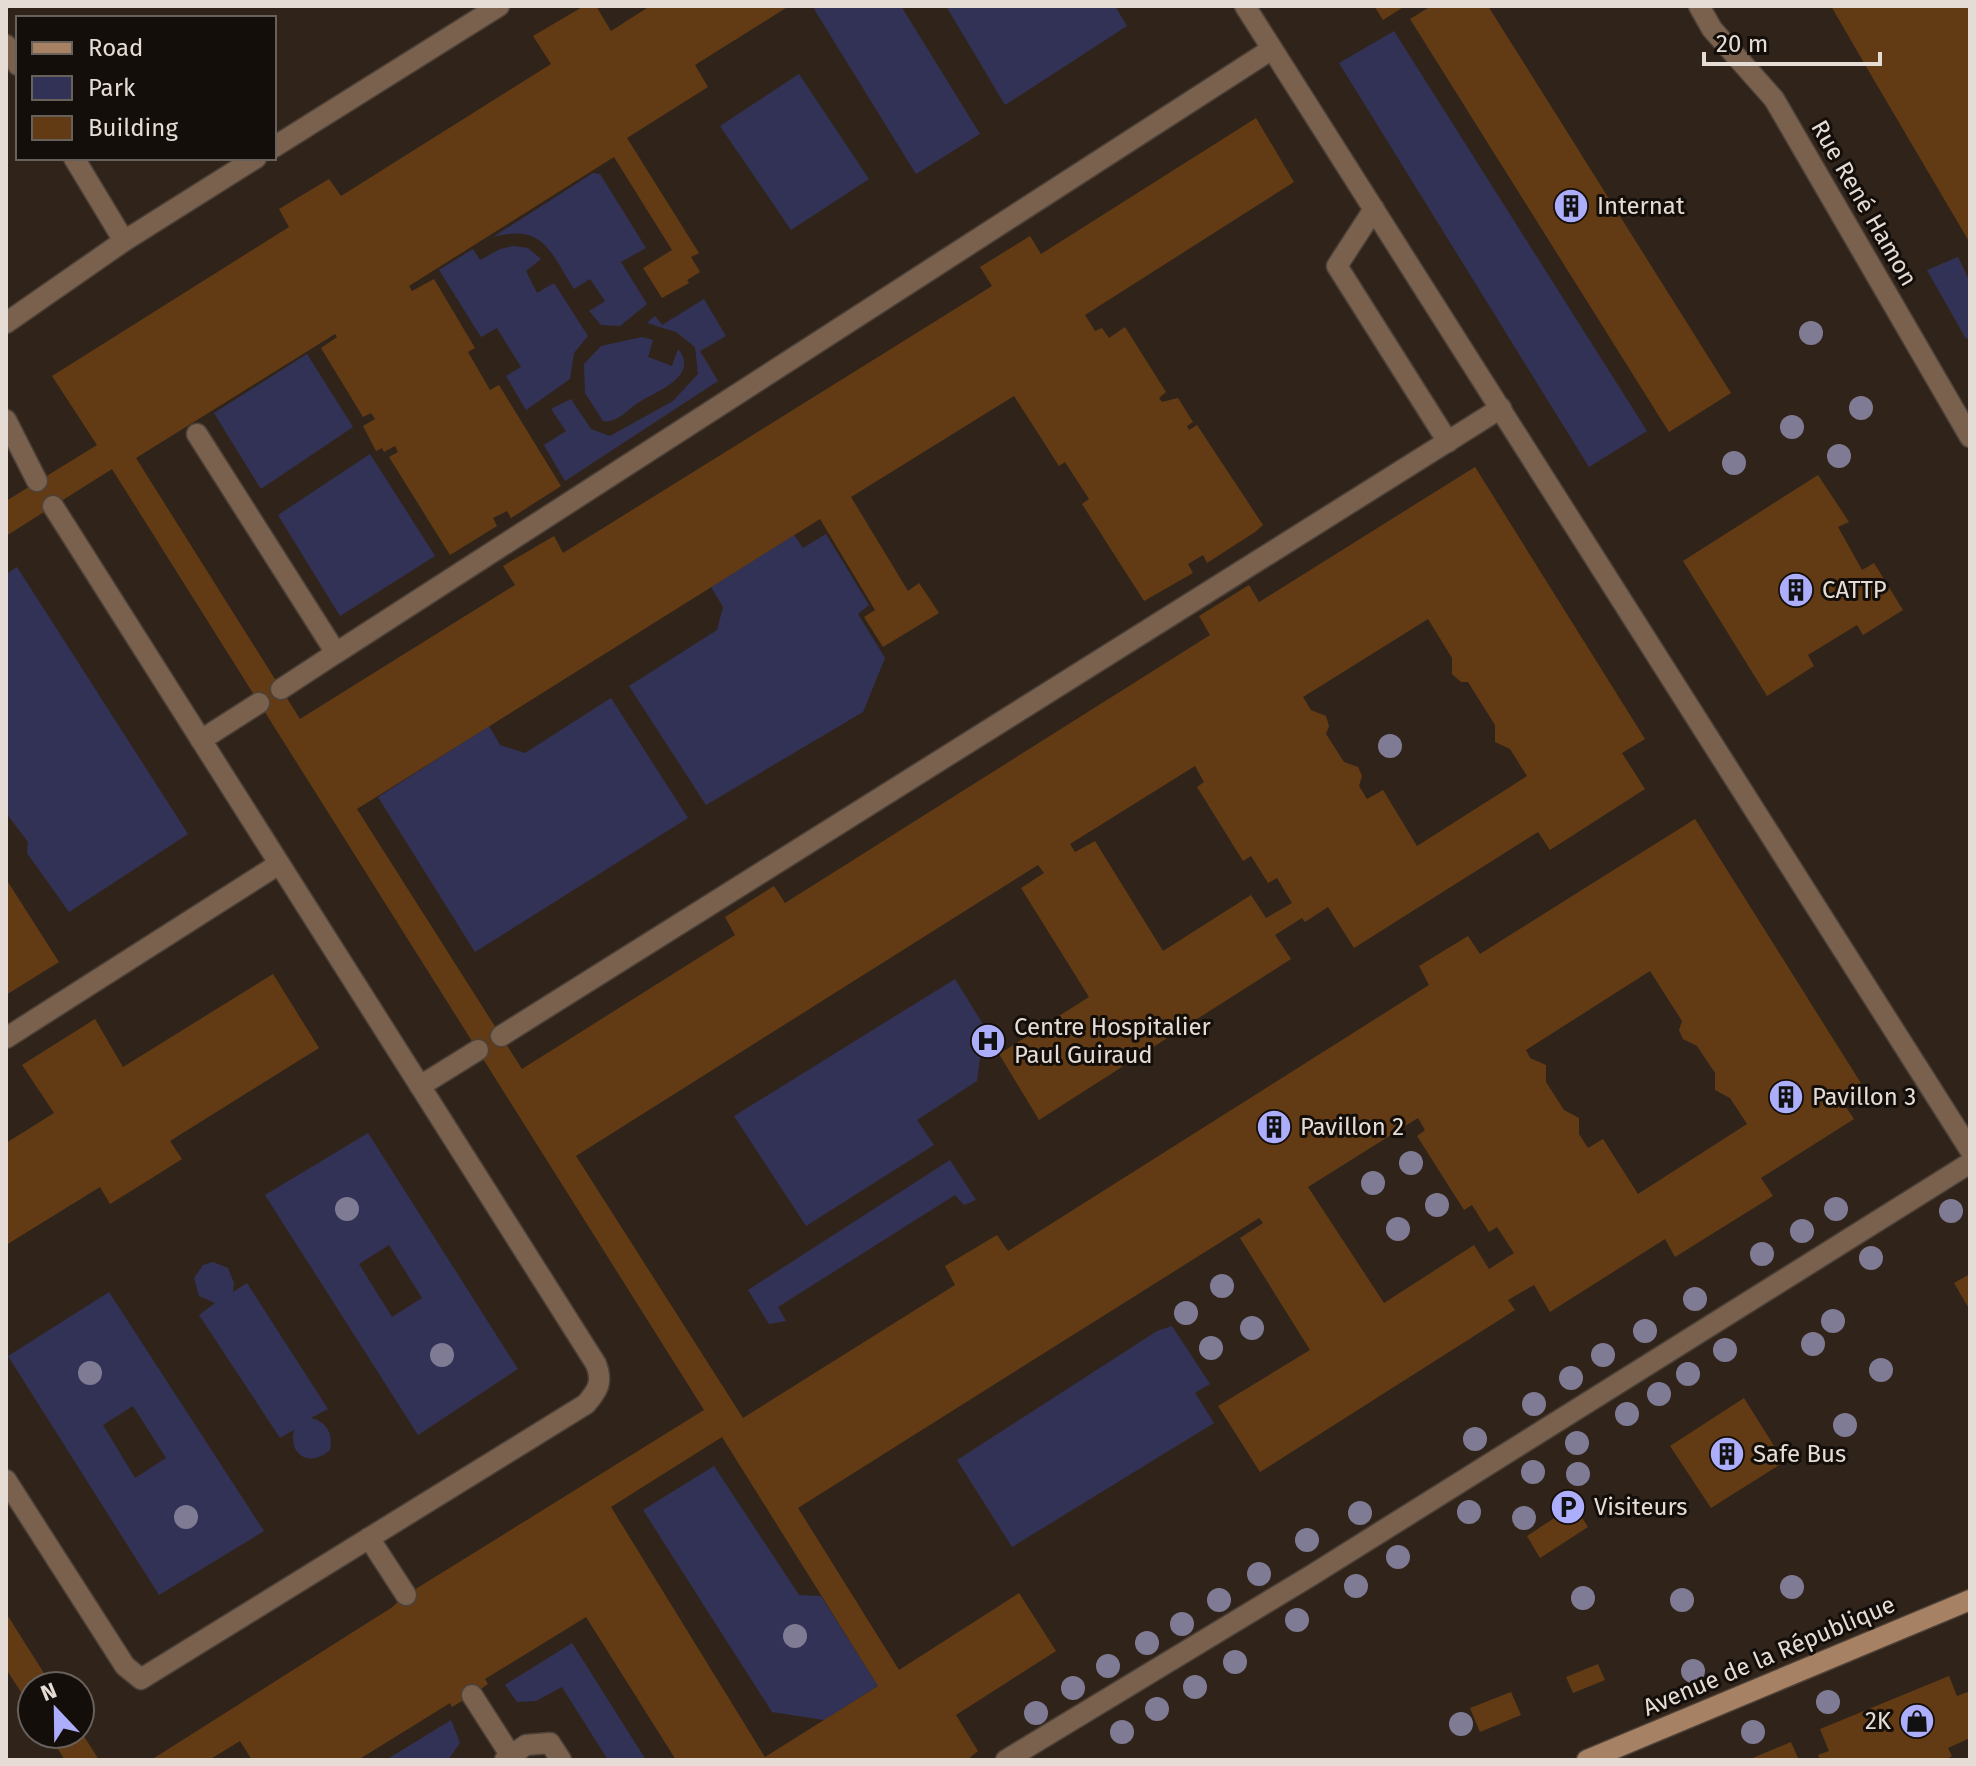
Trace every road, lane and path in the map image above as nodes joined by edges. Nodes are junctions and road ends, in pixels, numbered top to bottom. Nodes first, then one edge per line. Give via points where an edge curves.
1 (499, 6) edge
2 (1245, 6) edge
3 (1699, 6) edge
4 (1272, 49) junction
5 (276, 146) edge
6 (75, 160) edge
7 (253, 160) edge
8 (1374, 209) junction
9 (124, 241) junction
10 (6, 323) edge
11 (1501, 408) junction
12 (6, 420) edge
13 (197, 434) dead end
14 (1970, 437) edge
15 (1448, 442) junction
16 (37, 481) dead end
17 (53, 506) dead end
18 (336, 653) junction
19 (281, 689) dead end
20 (259, 703) dead end
21 (201, 740) junction
22 (279, 864) junction
23 (501, 1036) dead end
24 (6, 1038) edge
25 (478, 1050) dead end
26 (420, 1086) junction
27 (1970, 1150) edge
28 (1970, 1163) edge
29 (6, 1480) edge
30 (369, 1538) junction
31 (406, 1595) dead end
32 (1970, 1600) edge
33 (472, 1695) dead end
34 (508, 1758) edge
35 (561, 1760) edge
36 (1006, 1760) edge
37 (1587, 1760) edge

1 - 5 street
2 - 4 street
3 - 14 street, Rue René Hamon via 1712,29 1774,99
4 - 8 street
4 - 18 street
6 - 9 street
7 - 9 street
8 - 11 street
8 - 15 street via 1337,266
9 - 10 street
11 - 15 street
11 - 27 street
12 - 16 street
13 - 18 street
15 - 23 street
17 - 21 street
18 - 19 street
20 - 21 street
21 - 22 street
22 - 24 street
22 - 26 street
25 - 26 street
26 - 30 street via 601,1376 598,1391 586,1404
28 - 36 street
29 - 30 street via 125,1666 141,1679
30 - 31 street
32 - 37 main road, Avenue de la République
33 - 34 street
34 - 35 street via 526,1745 550,1743

